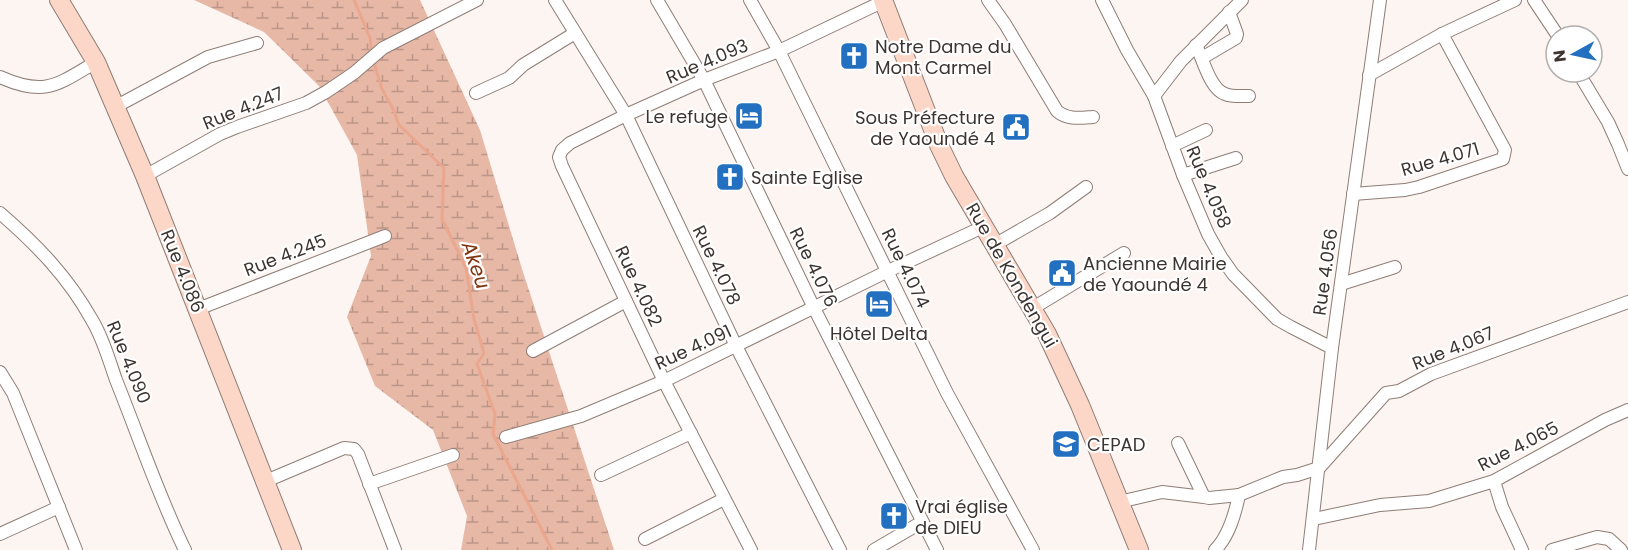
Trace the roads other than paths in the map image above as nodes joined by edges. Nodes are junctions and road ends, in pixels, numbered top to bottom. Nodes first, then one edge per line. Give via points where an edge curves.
1 (59, 0) edge
2 (477, 0) edge
3 (555, 0) edge
4 (657, 0) edge
5 (750, 0) edge
6 (884, 0) edge
7 (988, 0) edge
8 (1102, 0) edge
9 (1242, 0) edge
10 (1380, 0) edge
11 (1515, 0) edge
12 (1534, 0) edge
13 (1228, 12) junction
14 (1550, 24) edge
15 (575, 33) junction
16 (1442, 34) junction
17 (257, 44) dead end
18 (1196, 45) junction
19 (779, 51) junction
20 (1202, 58) junction
21 (96, 62) junction
22 (1369, 75) junction
23 (0, 77) edge
24 (704, 80) junction
25 (1585, 84) edge
26 (476, 93) dead end
27 (1154, 96) junction
28 (1249, 96) dead end
29 (115, 107) junction
30 (626, 115) junction
31 (1093, 117) dead end
32 (1206, 130) dead end
33 (1172, 146) junction
34 (1236, 158) dead end
35 (562, 166) joint
36 (1628, 169) edge
37 (1183, 175) junction
38 (145, 176) junction
39 (1086, 187) dead end
40 (1353, 194) junction
41 (0, 213) edge
42 (985, 226) junction
43 (385, 236) dead end
44 (996, 244) junction
45 (1124, 253) dead end
46 (1395, 267) dead end
47 (888, 271) junction
48 (1341, 284) junction
49 (626, 301) junction
50 (1628, 302) edge
51 (814, 308) junction
52 (1033, 308) junction
53 (198, 309) junction
54 (736, 346) junction
55 (1332, 348) junction
56 (533, 351) dead end
57 (0, 372) edge
58 (664, 381) junction
59 (1628, 410) edge
60 (691, 433) junction
61 (506, 436) dead end
62 (1178, 443) dead end
63 (453, 455) dead end
64 (1318, 468) junction
65 (601, 475) dead end
66 (266, 481) junction
67 (1494, 482) junction
68 (369, 484) junction
69 (1239, 495) junction
70 (1204, 497) junction
71 (724, 499) junction
72 (1119, 502) junction
73 (59, 507) junction
74 (1314, 519) junction
75 (922, 522) junction
76 (0, 534) edge
77 (645, 539) dead end
78 (76, 550) edge
79 (185, 550) edge
80 (292, 550) edge
81 (395, 550) edge
82 (751, 550) edge
83 (840, 550) edge
84 (874, 550) edge
85 (937, 550) edge
86 (1033, 550) edge
87 (1139, 550) edge
88 (1215, 550) edge
89 (1309, 550) edge
90 (1522, 550) edge
91 (1552, 550) edge
92 (1620, 550) edge

1 - 21 main road, Rue 4.086
2 - 38 street, Rue 4.247 via 383,48 354,73 306,103 220,134
3 - 15 street, Rue 4.078
4 - 24 street, Rue 4.076
5 - 19 street, Rue 4.074
6 - 19 street, Rue 4.093
6 - 42 main road, Rue de Kondengui via 939,145
7 - 31 street via 1057,111 1071,118
8 - 27 street, Rue 4.058
9 - 13 street
10 - 22 street, Rue 4.056
11 - 16 street
12 - 14 street
13 - 18 street
13 - 20 street via 1236,38
15 - 26 street via 509,78
15 - 30 street, Rue 4.078
16 - 22 street
16 - 40 street, Rue 4.071 via 1505,150 1503,159 1419,187
17 - 29 street via 208,57
18 - 20 street
18 - 27 street
19 - 24 street, Rue 4.093
19 - 47 street, Rue 4.074
20 - 28 street via 1216,88 1224,94
21 - 23 street via 52,86 17,85
21 - 29 main road, Rue 4.086
22 - 40 street, Rue 4.056
24 - 30 street, Rue 4.093
24 - 51 street, Rue 4.076
25 - 36 street via 1608,122
27 - 33 street, Rue 4.058
29 - 38 main road, Rue 4.086
30 - 35 street, Rue 4.093 via 570,143 559,157
30 - 54 street, Rue 4.078
32 - 33 street
33 - 37 street, Rue 4.058
34 - 37 street
35 - 49 street, Rue 4.082
37 - 55 street, Rue 4.058 via 1208,234 1233,274 1277,319
38 - 53 main road, Rue 4.086
39 - 44 street
40 - 48 street, Rue 4.056
41 - 79 street, Rue 4.090 via 49,259 93,322 168,516
42 - 44 main road, Rue de Kondengui
42 - 47 street, Rue 4.091
43 - 53 street, Rue 4.245
44 - 52 main road, Rue de Kondengui
45 - 52 street
46 - 48 street
47 - 51 street, Rue 4.091
47 - 86 street, Rue 4.074 via 947,393
48 - 55 street, Rue 4.056
49 - 56 street
49 - 58 street, Rue 4.082
50 - 64 street, Rue 4.067 via 1386,393
51 - 54 street, Rue 4.091
51 - 75 street, Rue 4.076
52 - 72 main road, Rue de Kondengui via 1080,405
53 - 66 main road, Rue 4.086
54 - 58 street, Rue 4.091
54 - 83 street, Rue 4.078
55 - 64 street, Rue 4.056
57 - 73 street via 13,393
58 - 60 street, Rue 4.082
58 - 61 street, Rue 4.091 via 581,416
59 - 67 street, Rue 4.065
60 - 65 street
60 - 71 street, Rue 4.082
62 - 70 street
63 - 68 street
64 - 69 street
64 - 74 street, Rue 4.056
66 - 68 street via 349,448 358,454
66 - 80 main road, Rue 4.086
67 - 74 street, Rue 4.065 via 1429,501 1380,505
67 - 90 street
68 - 81 street
69 - 70 street
69 - 88 street via 1224,541
70 - 72 street via 1162,492
71 - 77 street
71 - 82 street, Rue 4.082
72 - 87 main road, Rue de Kondengui
73 - 76 street
73 - 78 street
74 - 89 street, Rue 4.056
75 - 84 street
75 - 85 street, Rue 4.076
91 - 92 street via 1597,537 1609,539

